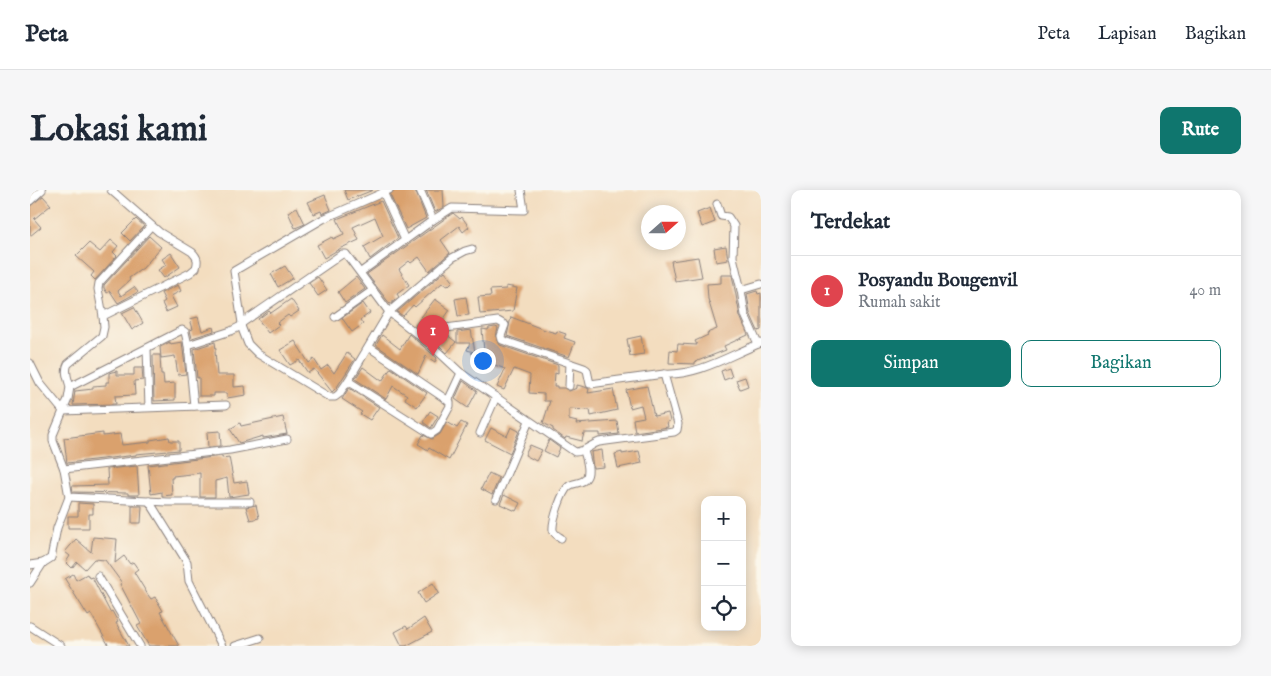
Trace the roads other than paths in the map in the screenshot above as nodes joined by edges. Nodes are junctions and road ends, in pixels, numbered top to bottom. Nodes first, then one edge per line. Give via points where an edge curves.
1 (42, 190) edge
2 (111, 190) edge
3 (420, 190) edge
4 (521, 190) edge
5 (386, 191) edge
6 (30, 201) edge
7 (717, 204) dead end
8 (433, 220) junction
9 (151, 226) junction
10 (405, 240) junction
11 (472, 249) dead end
12 (361, 272) junction
13 (761, 284) edge
14 (374, 290) junction
15 (741, 290) junction
16 (389, 312) junction
17 (103, 316) junction
18 (335, 317) dead end
19 (242, 324) junction
20 (759, 343) edge
21 (188, 344) junction
22 (431, 345) junction
23 (368, 348) junction
24 (147, 349) junction
25 (30, 363) edge
26 (570, 363) junction
27 (462, 373) junction
28 (664, 374) junction
29 (348, 381) junction
30 (70, 386) junction
31 (569, 386) dead end
32 (496, 397) junction
33 (448, 401) junction
34 (226, 405) dead end
35 (194, 406) junction
36 (149, 407) junction
37 (63, 411) junction
38 (529, 421) junction
39 (480, 433) dead end
40 (287, 439) dead end
41 (584, 451) junction
42 (64, 469) junction
43 (70, 497) junction
44 (496, 499) dead end
45 (149, 501) junction
46 (250, 502) dead end
47 (561, 538) dead end
48 (43, 563) junction
49 (30, 565) edge
50 (98, 576) dead end
51 (30, 582) edge
52 (30, 626) edge
53 (260, 638) dead end
54 (61, 646) edge
55 (140, 646) edge
56 (222, 646) edge
57 (235, 646) edge

1 - 6 street
2 - 9 street
3 - 8 street
4 - 8 street via 524,210 452,208
5 - 10 street
5 - 19 street via 323,219 234,271
7 - 15 street via 722,216 728,217 734,226 733,257
8 - 10 street
9 - 17 street via 99,284
9 - 17 street via 192,252 198,262 196,268
10 - 12 street
11 - 16 street via 452,258
12 - 14 street
12 - 19 street via 348,255 342,254
13 - 15 street
14 - 16 street
14 - 18 street
15 - 20 street via 745,315
16 - 22 street
16 - 23 street
17 - 30 street via 102,336 66,366
19 - 21 street via 231,331
19 - 29 street via 248,344 258,354 329,397 339,394
20 - 28 street via 701,368
21 - 24 street via 182,330
21 - 35 street
22 - 26 street via 446,328 498,320 505,325 501,338 505,342
22 - 27 street
23 - 29 street
23 - 33 street
24 - 30 street
24 - 36 street
25 - 37 street via 40,382
26 - 28 street via 587,370 592,385
26 - 31 street
27 - 32 street
27 - 33 street
28 - 41 street via 677,430 599,442
29 - 33 street via 430,434 437,430 450,406
30 - 37 street
32 - 38 street
32 - 39 street
34 - 35 street
35 - 36 street
36 - 37 street
37 - 42 street via 52,435
38 - 41 street via 571,450
38 - 44 street
40 - 42 street via 230,450
41 - 47 street via 588,476 566,488 554,519 554,533
42 - 43 street
43 - 45 street
43 - 48 street via 57,528 51,558
45 - 46 street
45 - 56 street via 187,562 189,581
48 - 49 street
48 - 51 street
50 - 55 street
52 - 54 street
53 - 57 street

